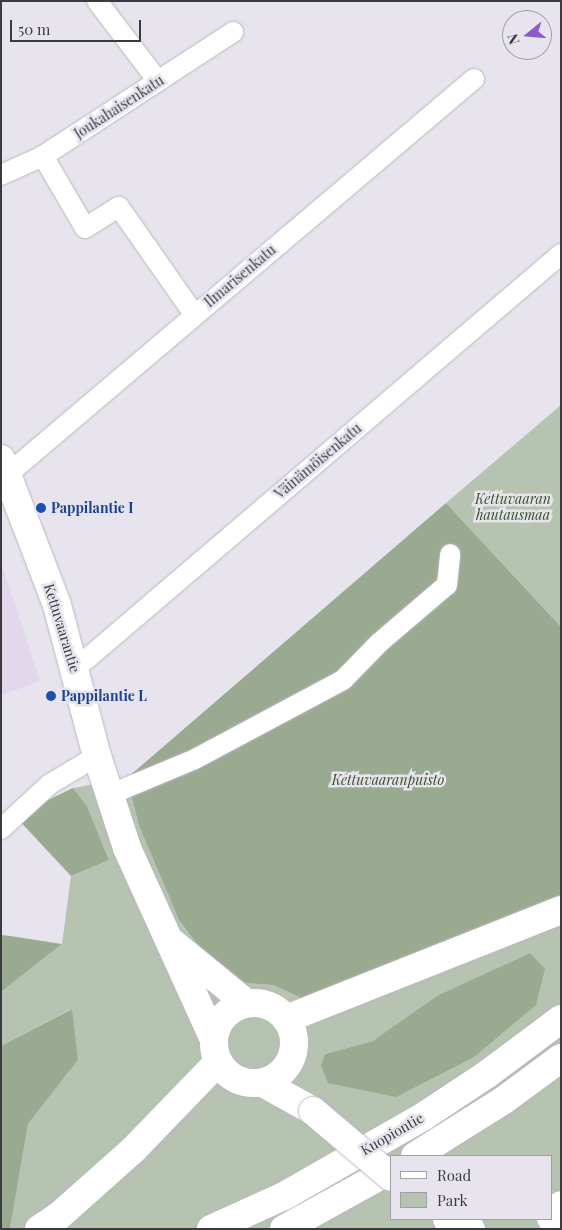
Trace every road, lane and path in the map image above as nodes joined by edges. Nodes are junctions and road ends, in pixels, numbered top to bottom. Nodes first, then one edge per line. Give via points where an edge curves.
1 (96, 1) edge
2 (233, 32) dead end
3 (474, 79) dead end
4 (158, 81) junction
5 (43, 156) junction
6 (1, 175) edge
7 (561, 254) edge
8 (194, 314) junction
9 (4, 467) edge
10 (450, 554) dead end
11 (75, 669) junction
12 (97, 756) junction
13 (109, 795) junction
14 (1, 829) edge
15 (561, 910) edge
16 (168, 939) junction
17 (246, 1004) junction
18 (286, 1019) junction
19 (561, 1019) edge
20 (215, 1050) junction
21 (561, 1058) edge
22 (290, 1062) junction
23 (264, 1083) junction
24 (313, 1111) junction
25 (417, 1155) edge
26 (390, 1171) edge
27 (390, 1176) edge
28 (561, 1204) edge
29 (552, 1218) edge
30 (449, 1220) edge
31 (40, 1229) edge
32 (211, 1229) edge
33 (284, 1229) edge
34 (471, 1229) edge

1 - 4 street
2 - 4 street, Joukahaisenkatu
3 - 8 street, Ilmarisenkatu
4 - 5 street, Joukahaisenkatu
5 - 6 street, Joukahaisenkatu
5 - 8 street via 85,228 119,207
7 - 11 street, Väinämöisenkatu
8 - 9 street, Ilmarisenkatu
9 - 11 main road, Kettuvaarantie via 39,553
10 - 13 street via 447,585 379,643 343,680 195,759
11 - 12 main road, Kettuvaarantie
12 - 13 main road, Kettuvaarantie
12 - 14 street via 50,784
13 - 16 main road, Kettuvaarantie via 134,866
15 - 18 main road
16 - 17 main road, Kettuvaarantie
16 - 20 main road, Kettuvaarantie
17 - 18 main road via 268,1005
17 - 20 main road via 224,1016
18 - 22 main road via 294,1040
19 - 32 main road, Kuopiontie via 424,1116 284,1196
20 - 23 main road via 237,1081
20 - 31 main road via 134,1149
21 - 25 main road via 504,1100
22 - 23 main road via 283,1072
22 - 24 main road
23 - 24 main road
24 - 27 main road, bridge
26 - 33 main road
28 - 29 main road
30 - 34 main road

